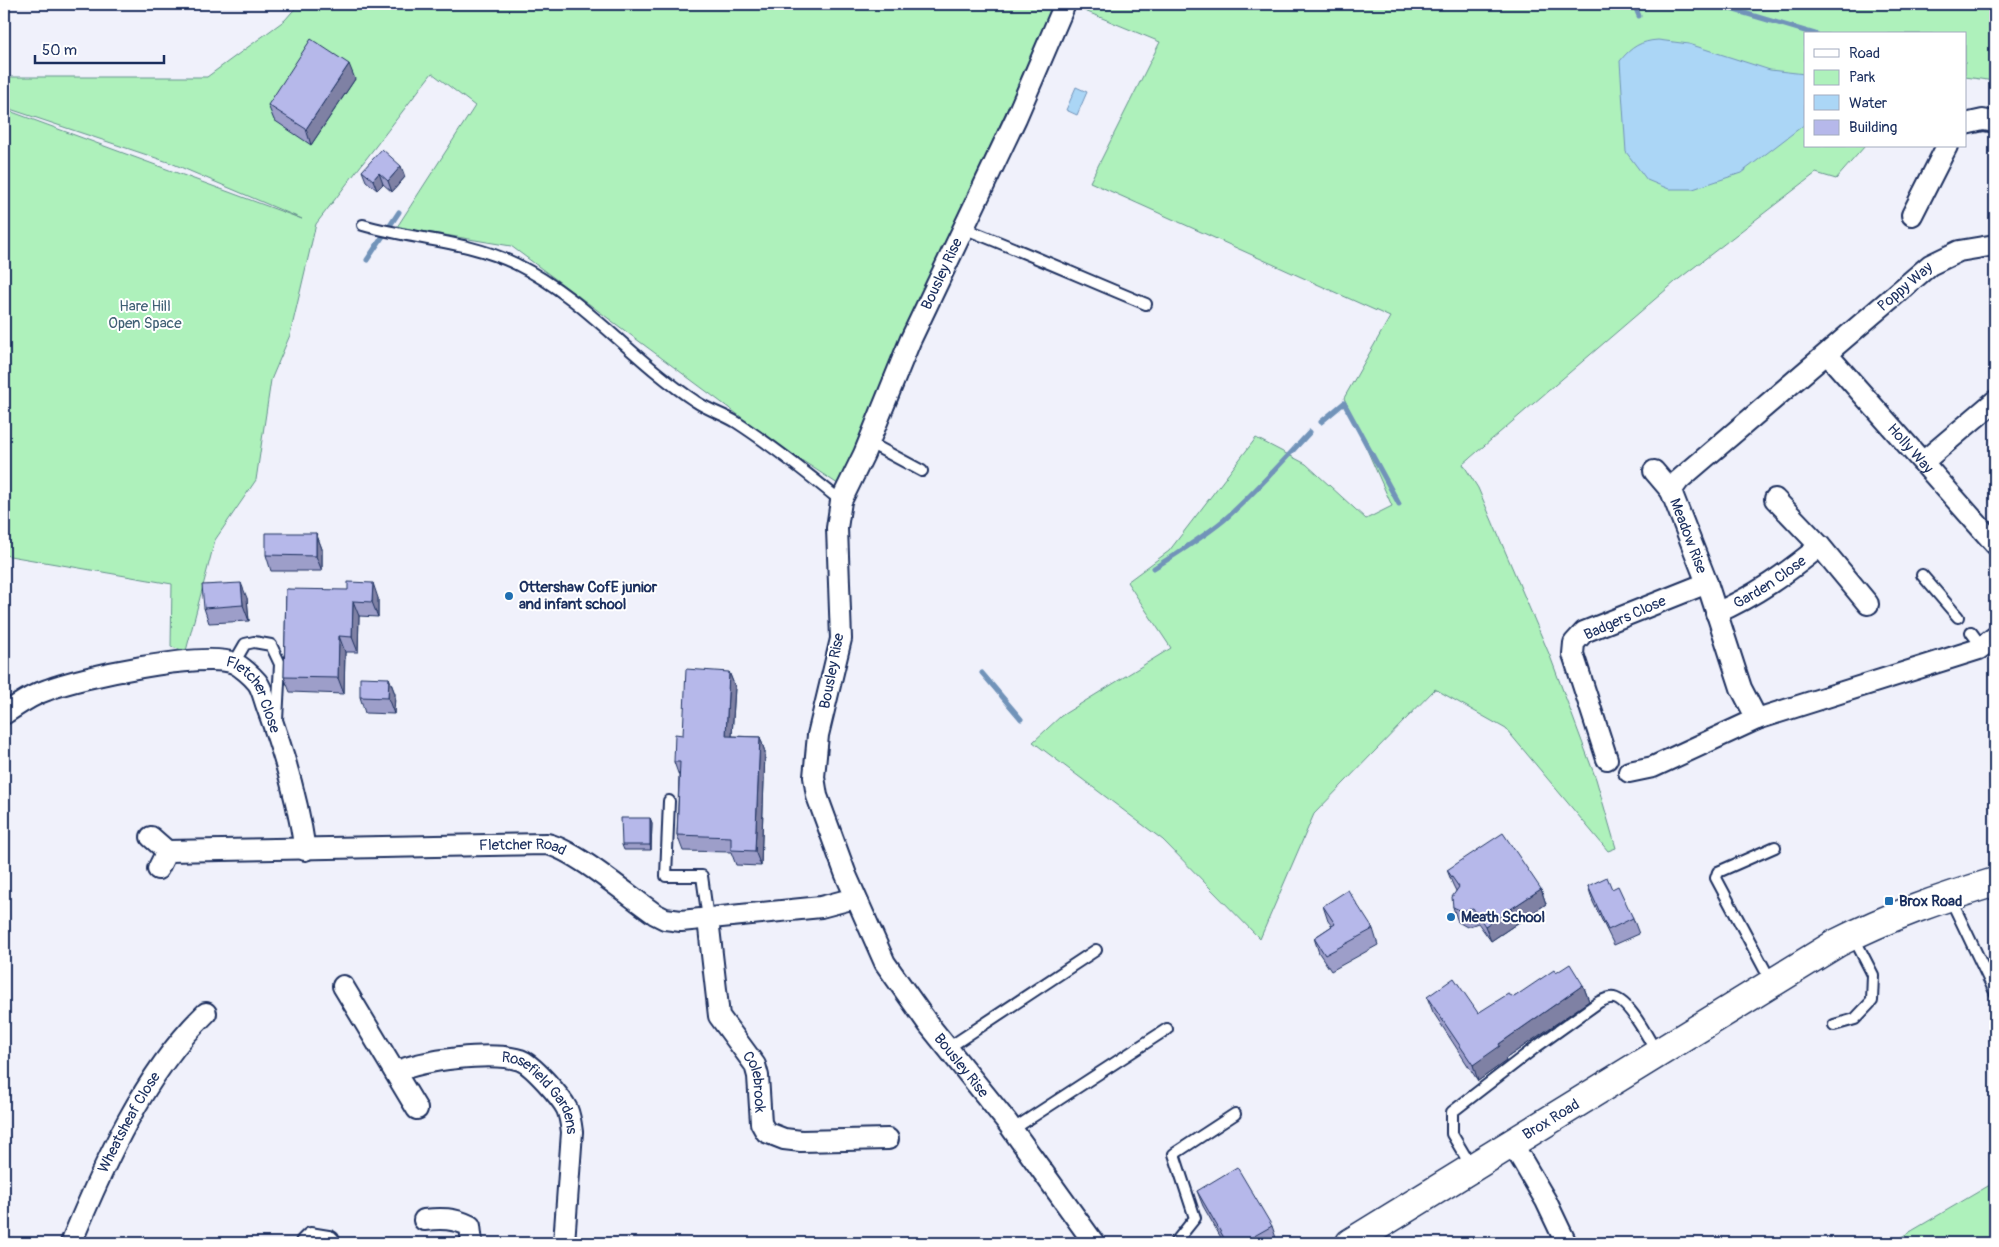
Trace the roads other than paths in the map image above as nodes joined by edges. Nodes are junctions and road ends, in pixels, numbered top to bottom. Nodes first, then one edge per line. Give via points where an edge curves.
1 (1065, 4) edge
2 (1995, 122) edge
3 (1966, 124) edge
4 (1946, 148) edge
5 (1912, 215) dead end
6 (363, 225) dead end
7 (963, 228) junction
8 (1995, 245) edge
9 (1146, 304) dead end
10 (1827, 354) junction
11 (1995, 402) edge
12 (868, 442) junction
13 (1923, 462) junction
14 (922, 471) dead end
15 (1654, 471) dead end
16 (1671, 491) junction
17 (1775, 499) dead end
18 (842, 501) junction
19 (1995, 544) edge
20 (1820, 546) junction
21 (1922, 575) dead end
22 (1706, 583) junction
23 (1868, 604) dead end
24 (1716, 613) junction
25 (1958, 617) dead end
26 (1985, 642) edge
27 (234, 663) junction
28 (4, 714) edge
29 (1757, 720) junction
30 (276, 731) junction
31 (1607, 759) dead end
32 (1629, 772) dead end
33 (669, 801) dead end
34 (151, 837) dead end
35 (1775, 847) dead end
36 (305, 850) junction
37 (1995, 882) edge
38 (1949, 896) junction
39 (855, 898) junction
40 (708, 918) junction
41 (1853, 935) junction
42 (1096, 950) dead end
43 (1773, 984) junction
44 (343, 986) dead end
45 (1995, 992) edge
46 (206, 1012) dead end
47 (1834, 1025) dead end
48 (1167, 1028) dead end
49 (948, 1048) junction
50 (1658, 1054) junction
51 (395, 1072) junction
52 (417, 1109) dead end
53 (1235, 1114) dead end
54 (1012, 1130) junction
55 (887, 1138) dead end
56 (1512, 1143) junction
57 (1472, 1169) junction
58 (424, 1220) dead end
59 (329, 1241) dead end
60 (71, 1243) edge
61 (306, 1243) edge
62 (472, 1243) edge
63 (564, 1243) edge
64 (1094, 1243) edge
65 (1175, 1243) edge
66 (1350, 1243) edge
67 (1566, 1243) edge

1 - 7 street, Bousley Rise via 1016,118
2 - 3 street via 1983,120
4 - 5 street
6 - 18 lane via 394,234 472,247 517,265 581,305 696,402 742,426 797,464
7 - 9 lane
7 - 12 street, Bousley Rise via 910,341
8 - 10 street, Poppy Way via 1959,252 1930,265
10 - 13 street, Holly Way
10 - 16 street, Meadow Rise via 1679,480
11 - 13 street
12 - 14 lane
12 - 18 street, Bousley Rise
13 - 19 street, Holly Way
15 - 16 street
16 - 22 street, Meadow Rise
17 - 20 street, Garden Close
18 - 39 street, Bousley Rise via 837,528 841,640 818,735 814,777 817,796
20 - 23 street, Garden Close
20 - 24 street, Garden Close via 1761,591
21 - 25 lane
22 - 24 street, Meadow Rise
22 - 31 street, Badgers Close via 1584,632 1574,643 1573,654
24 - 29 street, Meadow Rise via 1738,680
26 - 29 street
27 - 28 street, Fletcher Close via 187,661 100,674 48,689
27 - 30 street, Fletcher Close via 258,683
27 - 30 lane via 245,644 271,645 280,664
29 - 32 street via 1653,767
30 - 36 street, Fletcher Close
33 - 40 lane via 666,876 702,876
34 - 36 street, Fletcher Road via 162,860
35 - 43 lane via 1718,872 1716,878
36 - 40 street, Fletcher Road via 547,844 575,857 660,917 682,921
37 - 38 street, Brox Road
38 - 41 street, Brox Road
38 - 45 lane
39 - 40 street, Fletcher Road via 822,907
39 - 49 street, Bousley Rise via 885,963
40 - 55 street, Colebrook via 719,1016 755,1065 761,1123 766,1132 784,1140 801,1141
41 - 43 street, Brox Road
41 - 47 lane via 1873,975 1872,1000 1855,1020
42 - 49 lane
43 - 50 street, Brox Road
44 - 51 street
46 - 60 street, Wheatsheaf Close via 182,1036 156,1074 103,1169
48 - 54 lane
49 - 54 street, Bousley Rise
50 - 56 street, Brox Road
50 - 57 lane via 1621,1000 1610,997 1599,1002 1452,1112 1452,1134
51 - 52 street
51 - 63 street, Rosefield Gardens via 412,1065 449,1059 504,1058 521,1060 533,1068 567,1108 570,1117 572,1132
53 - 65 lane via 1174,1154 1196,1218
54 - 64 street, Bousley Rise
56 - 57 street, Brox Road
56 - 67 street
57 - 66 street, Brox Road
58 - 62 street via 445,1218 470,1226
59 - 61 street via 311,1238

